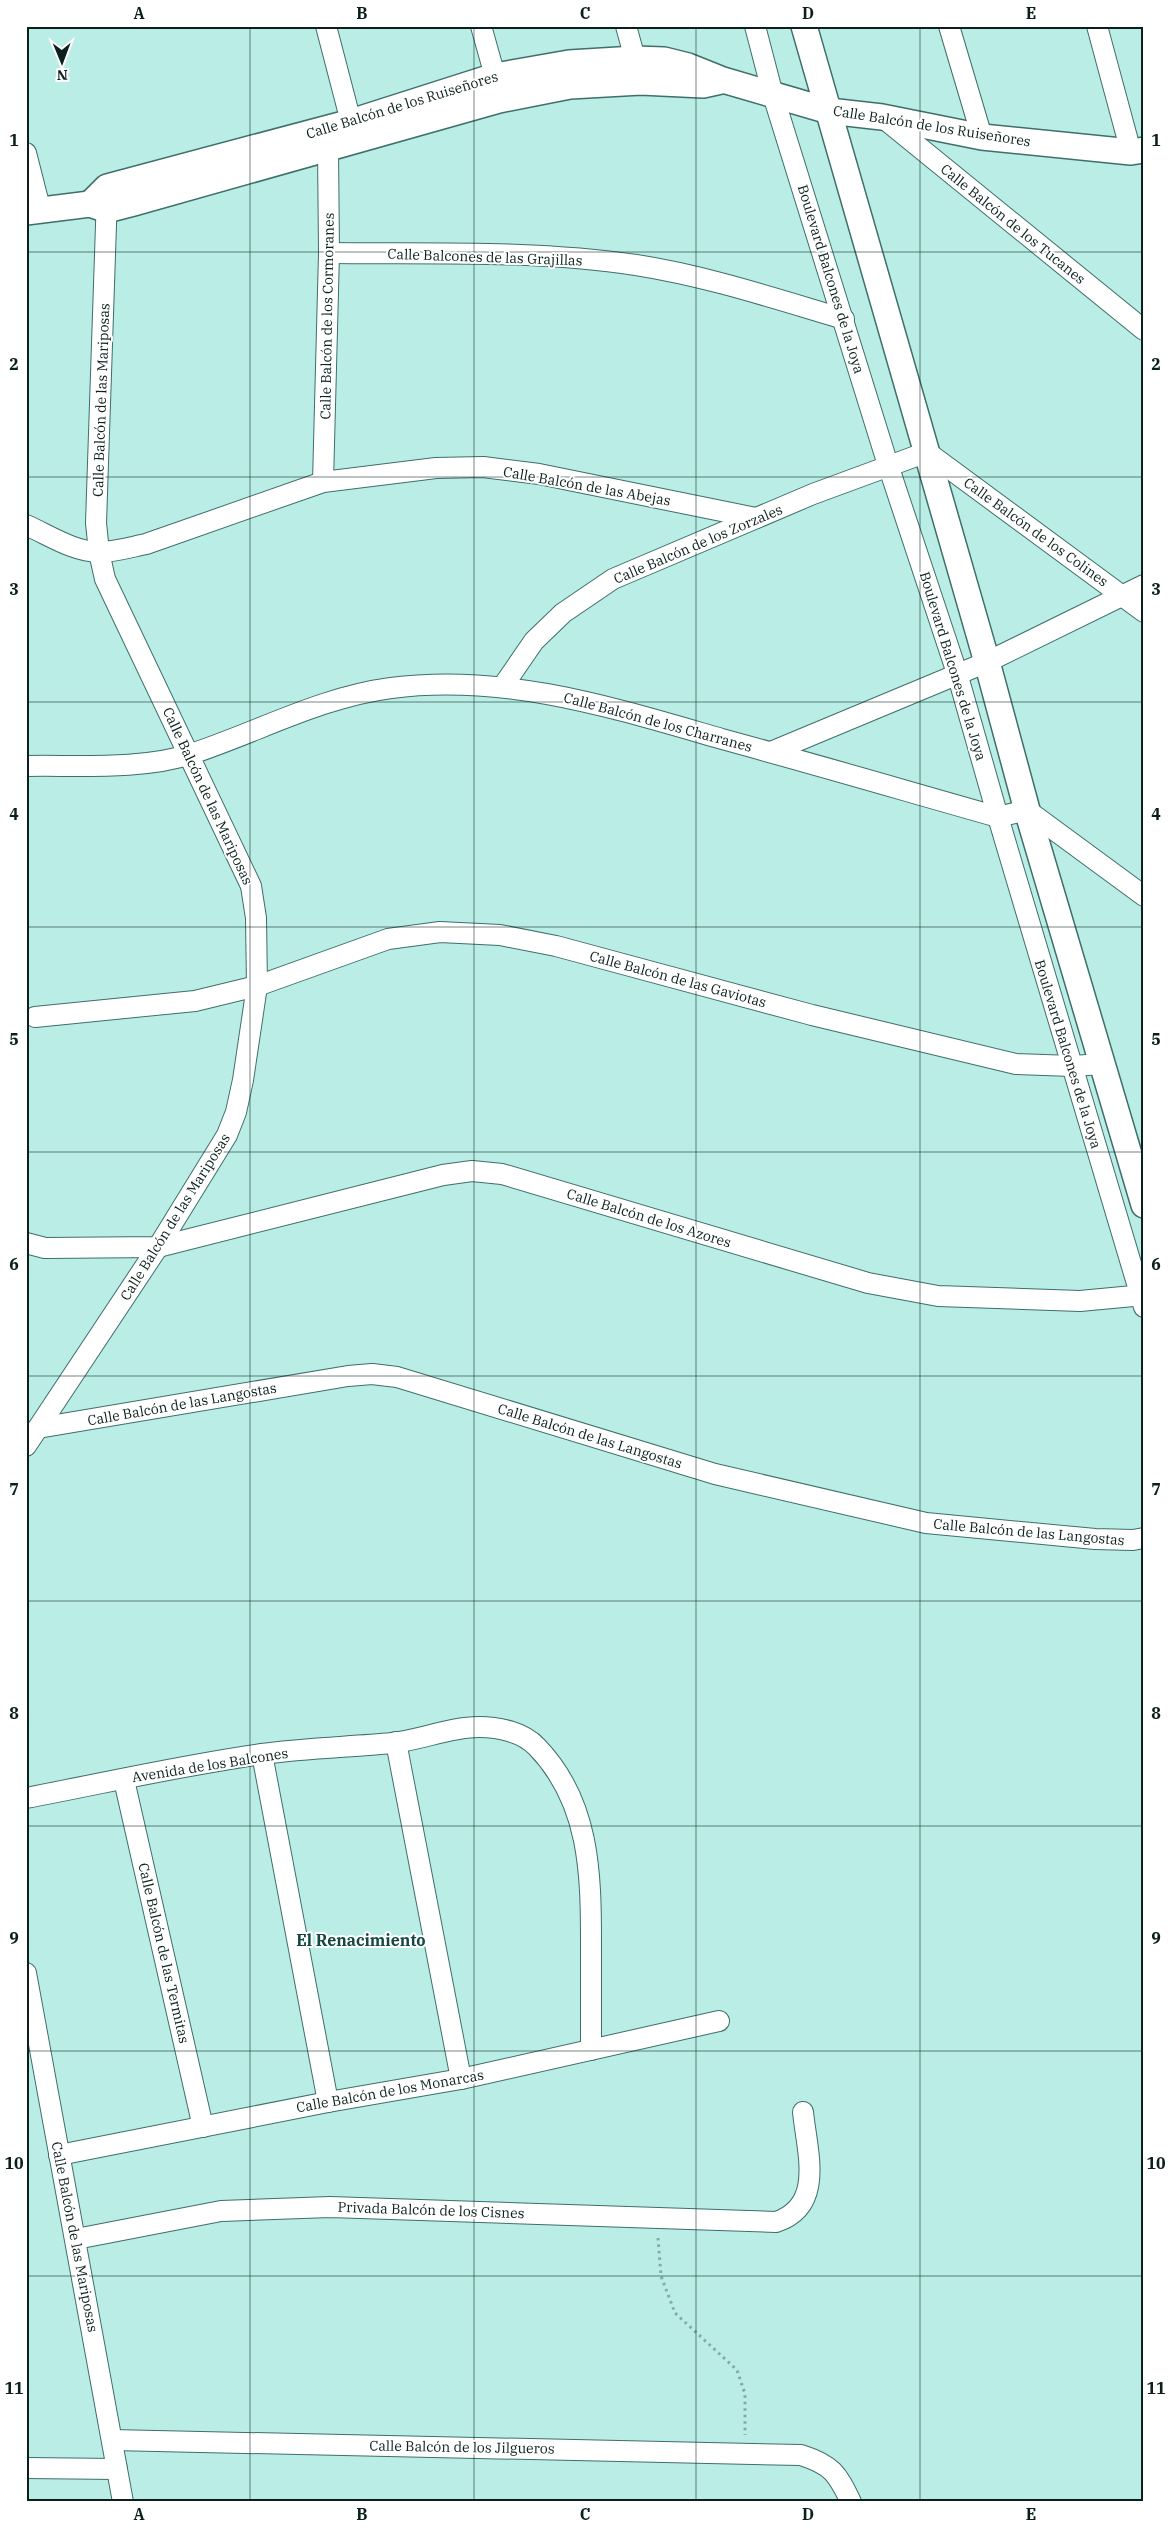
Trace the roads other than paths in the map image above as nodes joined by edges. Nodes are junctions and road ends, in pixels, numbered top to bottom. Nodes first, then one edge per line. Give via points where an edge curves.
1 (326, 26) edge
2 (481, 26) edge
3 (626, 26) edge
4 (755, 26) edge
5 (804, 26) edge
6 (950, 26) edge
7 (1097, 26) edge
8 (635, 59) junction
9 (495, 76) junction
10 (723, 80) junction
11 (773, 95) junction
12 (829, 111) junction
13 (882, 117) junction
14 (352, 122) junction
15 (982, 137) junction
16 (328, 149) junction
17 (1137, 151) edge
18 (26, 153) edge
19 (102, 200) junction
20 (34, 212) edge
21 (329, 253) junction
22 (844, 319) junction
23 (1144, 330) edge
24 (927, 452) junction
25 (888, 465) junction
26 (323, 482) junction
27 (756, 518) junction
28 (26, 525) edge
29 (99, 552) junction
30 (1144, 585) edge
31 (1123, 595) junction
32 (1144, 612) edge
33 (987, 662) junction
34 (958, 673) junction
35 (503, 686) junction
36 (771, 752) junction
37 (190, 755) junction
38 (26, 766) edge
39 (1027, 810) junction
40 (998, 817) junction
41 (1144, 896) edge
42 (257, 986) junction
43 (35, 1017) dead end
44 (1103, 1064) junction
45 (1072, 1066) junction
46 (1139, 1178) edge
47 (1144, 1204) edge
48 (26, 1243) edge
49 (158, 1247) junction
50 (1143, 1299) edge
51 (38, 1428) junction
52 (26, 1446) edge
53 (1144, 1538) edge
54 (396, 1742) junction
55 (262, 1754) junction
56 (124, 1780) junction
57 (26, 1798) edge
58 (26, 1973) edge
59 (29, 2001) edge
60 (719, 2021) dead end
61 (591, 2050) junction
62 (461, 2079) junction
63 (328, 2102) junction
64 (803, 2112) dead end
65 (203, 2127) junction
66 (59, 2156) junction
67 (76, 2239) junction
68 (112, 2440) junction
69 (26, 2468) edge
70 (117, 2469) junction
71 (123, 2502) edge
72 (851, 2502) edge

1 - 14 street
2 - 9 street
3 - 8 street
4 - 11 street, Boulevard Balcones de la Joya
5 - 12 street
6 - 15 street
7 - 17 street
8 - 9 street, Calle Balcón de los Ruiseñores via 568,63
8 - 10 street, Calle Balcón de los Ruiseñores via 664,60
9 - 14 street, Calle Balcón de los Ruiseñores
10 - 11 street, Calle Balcón de los Ruiseñores
10 - 16 street, Calle Balcón de los Ruiseñores via 703,84 641,82 570,86 499,100
11 - 12 street, Calle Balcón de los Ruiseñores
11 - 22 street, Boulevard Balcones de la Joya
12 - 13 street, Calle Balcón de los Ruiseñores
12 - 24 street
13 - 15 street, Calle Balcón de los Ruiseñores
13 - 23 street, Calle Balcón de los Tucanes
14 - 19 street, Calle Balcón de los Ruiseñores
15 - 17 street, Calle Balcón de los Ruiseñores
16 - 19 street, Calle Balcón de los Ruiseñores
16 - 21 street, Calle Balcón de los Cormoranes
18 - 20 street
19 - 20 street, Calle Balcón de los Ruiseñores
19 - 29 street, Calle Balcón de las Mariposas via 96,523
21 - 22 street, Calle Balcones de las Grajillas via 514,255 635,265 703,279
21 - 26 street, Calle Balcón de los Cormoranes
22 - 25 street, Boulevard Balcones de la Joya
24 - 25 street, Calle Balcón de los Zorzales
24 - 31 street, Calle Balcón de los Colines
24 - 33 street
25 - 27 street, Calle Balcón de los Zorzales
25 - 34 street, Boulevard Balcones de la Joya
26 - 27 street, Calle Balcón de las Abejas via 436,468 483,467 539,474
26 - 29 street, Calle Balcón de las Abejas via 146,544
27 - 35 street, Calle Balcón de los Zorzales via 613,579 563,613 534,641
28 - 29 street via 79,548
29 - 37 street, Calle Balcón de las Mariposas via 105,579
30 - 31 street
31 - 32 street, Calle Balcón de los Colines
31 - 33 street
33 - 34 street
33 - 39 street
34 - 36 street
34 - 40 street, Boulevard Balcones de la Joya
35 - 36 street, Calle Balcón de los Charranes via 595,703
35 - 37 street, Calle Balcón de los Charranes via 445,684 331,700
36 - 40 street, Calle Balcón de los Charranes
37 - 38 street, Calle Balcón de los Charranes via 151,763
37 - 42 street, Calle Balcón de las Mariposas via 251,886 256,918
39 - 40 street, Calle Balcón de los Charranes
39 - 41 street
39 - 44 street
40 - 45 street, Boulevard Balcones de la Joya
42 - 43 street, Calle Balcón de las Gaviotas via 194,1001
42 - 45 street, Calle Balcón de las Gaviotas via 388,939 440,932 500,935 556,946 812,1015 1016,1064
42 - 49 street, Calle Balcón de las Mariposas via 243,1080 227,1135
44 - 45 street, Calle Balcón de las Gaviotas
44 - 46 street
45 - 50 street, Boulevard Balcones de la Joya
46 - 47 street
48 - 49 street, Calle Balcón de los Azores via 45,1248
49 - 50 street, Calle Balcón de los Azores via 443,1175 472,1171 502,1174 868,1283 938,1296 1080,1301
49 - 51 street, Calle Balcón de las Mariposas
51 - 52 street, Calle Balcón de las Mariposas
51 - 53 street, Calle Balcón de las Langostas via 372,1374 397,1377 715,1474 926,1523 1095,1540
54 - 55 street, Avenida de los Balcones
54 - 61 street, Avenida de los Balcones via 448,1730 499,1728 515,1732 536,1745 564,1783 577,1812 591,1880
54 - 62 street
55 - 56 street, Avenida de los Balcones
55 - 63 street
56 - 57 street, Avenida de los Balcones
56 - 65 street, Calle Balcón de las Termitas
58 - 59 street, Calle Balcón de las Mariposas
59 - 66 street, Calle Balcón de las Mariposas
60 - 61 street, Calle Balcón de los Monarcas
61 - 62 street, Calle Balcón de los Monarcas
62 - 63 street, Calle Balcón de los Monarcas
63 - 65 street, Calle Balcón de los Monarcas
64 - 67 street, Privada Balcón de los Cisnes via 810,2178 808,2192 803,2203 787,2218 762,2223 656,2217 279,2208 220,2211
65 - 66 street, Calle Balcón de los Monarcas
66 - 67 street, Calle Balcón de las Mariposas
67 - 68 street, Calle Balcón de las Mariposas
68 - 70 street, Calle Balcón de las Mariposas
68 - 72 street, Calle Balcón de los Jilgueros via 801,2455 825,2464 833,2471
69 - 70 street
70 - 71 street, Calle Balcón de las Mariposas

